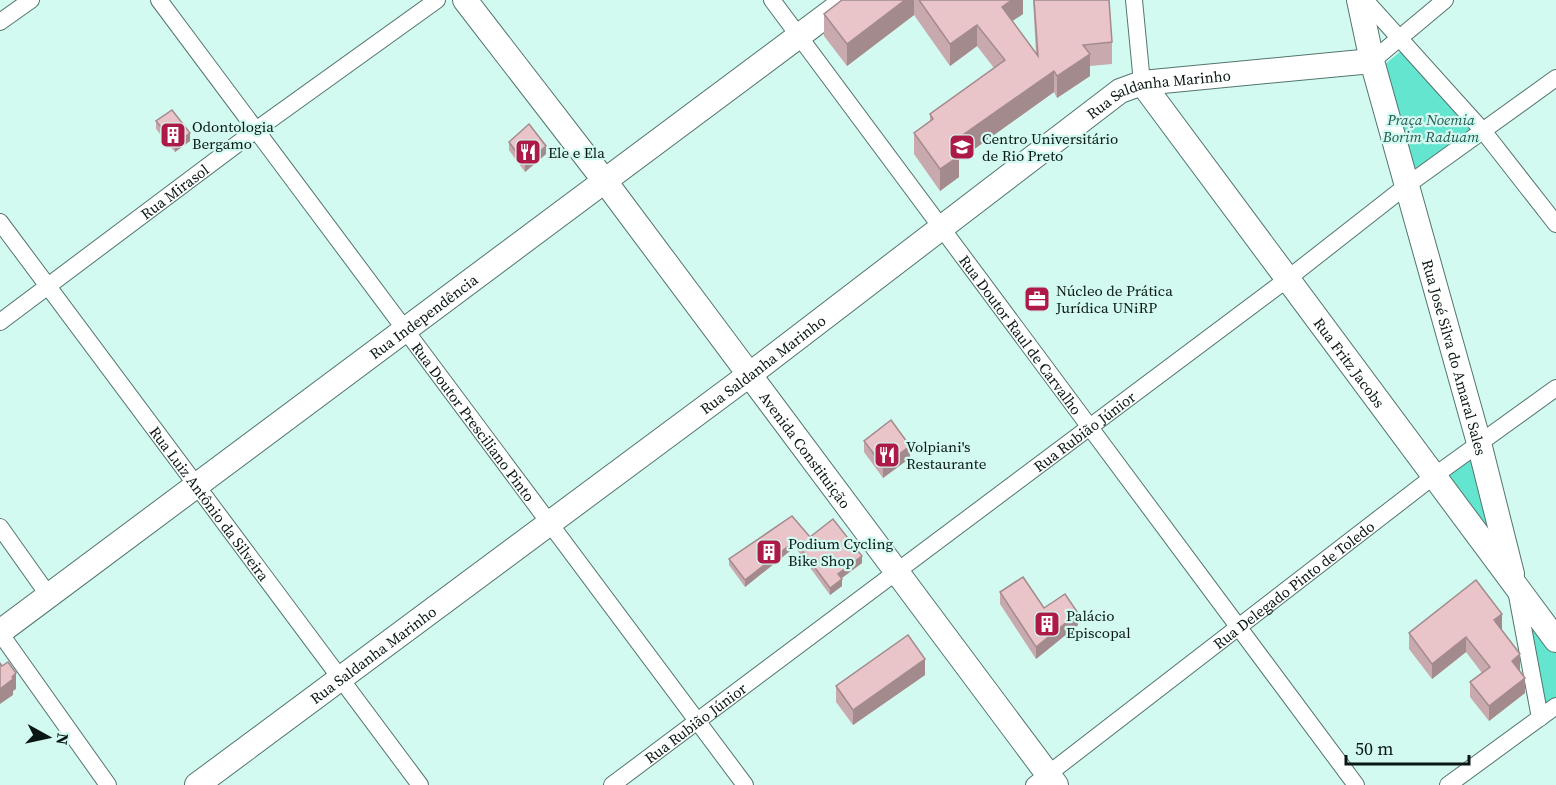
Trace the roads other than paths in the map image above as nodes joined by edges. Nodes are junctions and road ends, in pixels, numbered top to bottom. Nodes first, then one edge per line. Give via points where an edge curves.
1 (31, 0) edge
2 (159, 0) edge
3 (437, 0) edge
4 (465, 0) edge
5 (772, 0) edge
6 (847, 0) edge
7 (1134, 0) edge
8 (1359, 0) edge
9 (1365, 0) edge
10 (1445, 0) edge
11 (0, 22) edge
12 (799, 35) junction
13 (1397, 37) junction
14 (1372, 61) junction
15 (1556, 78) edge
16 (1142, 83) junction
17 (256, 130) junction
18 (1485, 132) junction
19 (604, 180) junction
20 (1406, 186) junction
21 (0, 222) edge
22 (1556, 224) edge
23 (941, 228) junction
24 (1286, 280) junction
25 (48, 287) junction
26 (0, 322) edge
27 (405, 328) junction
28 (750, 375) junction
29 (1556, 388) edge
30 (1089, 428) junction
31 (1479, 443) junction
32 (1434, 476) junction
33 (195, 484) junction
34 (550, 523) junction
35 (0, 527) edge
36 (897, 572) junction
37 (1515, 586) junction
38 (49, 596) junction
39 (1238, 626) junction
40 (0, 632) edge
41 (1556, 640) edge
42 (340, 679) junction
43 (1556, 706) edge
44 (1540, 718) junction
45 (697, 721) junction
46 (1046, 781) edge
47 (108, 785) edge
48 (197, 785) edge
49 (420, 785) edge
50 (612, 785) edge
51 (745, 785) edge
52 (1356, 785) edge
53 (1448, 785) edge

1 - 11 street
2 - 17 street, Rua Doutor Presciliano Pinto
3 - 17 street, Rua Mirasol
4 - 19 street, Avenida Constituição
5 - 12 street, Rua Doutor Raul de Carvalho
6 - 12 street, Rua Independência
7 - 16 street
8 - 14 street, Rua José Silva do Amaral Sales
9 - 13 street
10 - 13 street
12 - 19 street, Rua Independência
12 - 23 street, Rua Doutor Raul de Carvalho
13 - 14 street
13 - 18 street
14 - 16 street, Rua Saldanha Marinho
14 - 20 street, Rua José Silva do Amaral Sales
15 - 18 street, Rua Rubião Júnior
16 - 23 street, Rua Saldanha Marinho via 1120,91
16 - 24 street, Rua Fritz Jacobs
17 - 25 street, Rua Mirasol
17 - 27 street, Rua Doutor Presciliano Pinto
18 - 20 street, Rua Rubião Júnior
18 - 22 street
19 - 27 street, Rua Independência
19 - 28 street, Avenida Constituição
20 - 24 street, Rua Rubião Júnior
20 - 31 street, Rua José Silva do Amaral Sales
21 - 25 street, Rua Luiz Antônio da Silveira
23 - 28 street, Rua Saldanha Marinho
23 - 30 street, Rua Doutor Raul de Carvalho
24 - 30 street, Rua Rubião Júnior
24 - 32 street, Rua Fritz Jacobs
25 - 26 street, Rua Mirasol
25 - 33 street, Rua Luiz Antônio da Silveira
27 - 33 street, Rua Independência
27 - 34 street, Rua Doutor Presciliano Pinto
28 - 34 street, Rua Saldanha Marinho
28 - 36 street, Avenida Constituição
29 - 31 street, Rua Delegado Pinto de Toledo
30 - 36 street, Rua Rubião Júnior
30 - 39 street, Rua Doutor Raul de Carvalho
31 - 32 street, Rua Delegado Pinto de Toledo
31 - 37 street, Rua José Silva do Amaral Sales
32 - 37 street, Rua Fritz Jacobs
32 - 39 street, Rua Delegado Pinto de Toledo
33 - 38 street, Rua Independência
33 - 42 street, Rua Luiz Antônio da Silveira
34 - 42 street, Rua Saldanha Marinho
34 - 45 street, Rua Doutor Presciliano Pinto
35 - 38 street
36 - 45 street, Rua Rubião Júnior
36 - 46 street, Avenida Constituição
37 - 41 street, Rua Fritz Jacobs
37 - 44 street, Rua José Silva do Amaral Sales
38 - 40 street, Rua Independência
39 - 46 street, Rua Delegado Pinto de Toledo
39 - 52 street, Rua Doutor Raul de Carvalho
40 - 47 street
42 - 48 street, Rua Saldanha Marinho
42 - 49 street, Rua Luiz Antônio da Silveira
43 - 44 street
44 - 53 street
45 - 50 street, Rua Rubião Júnior
45 - 51 street, Rua Doutor Presciliano Pinto

